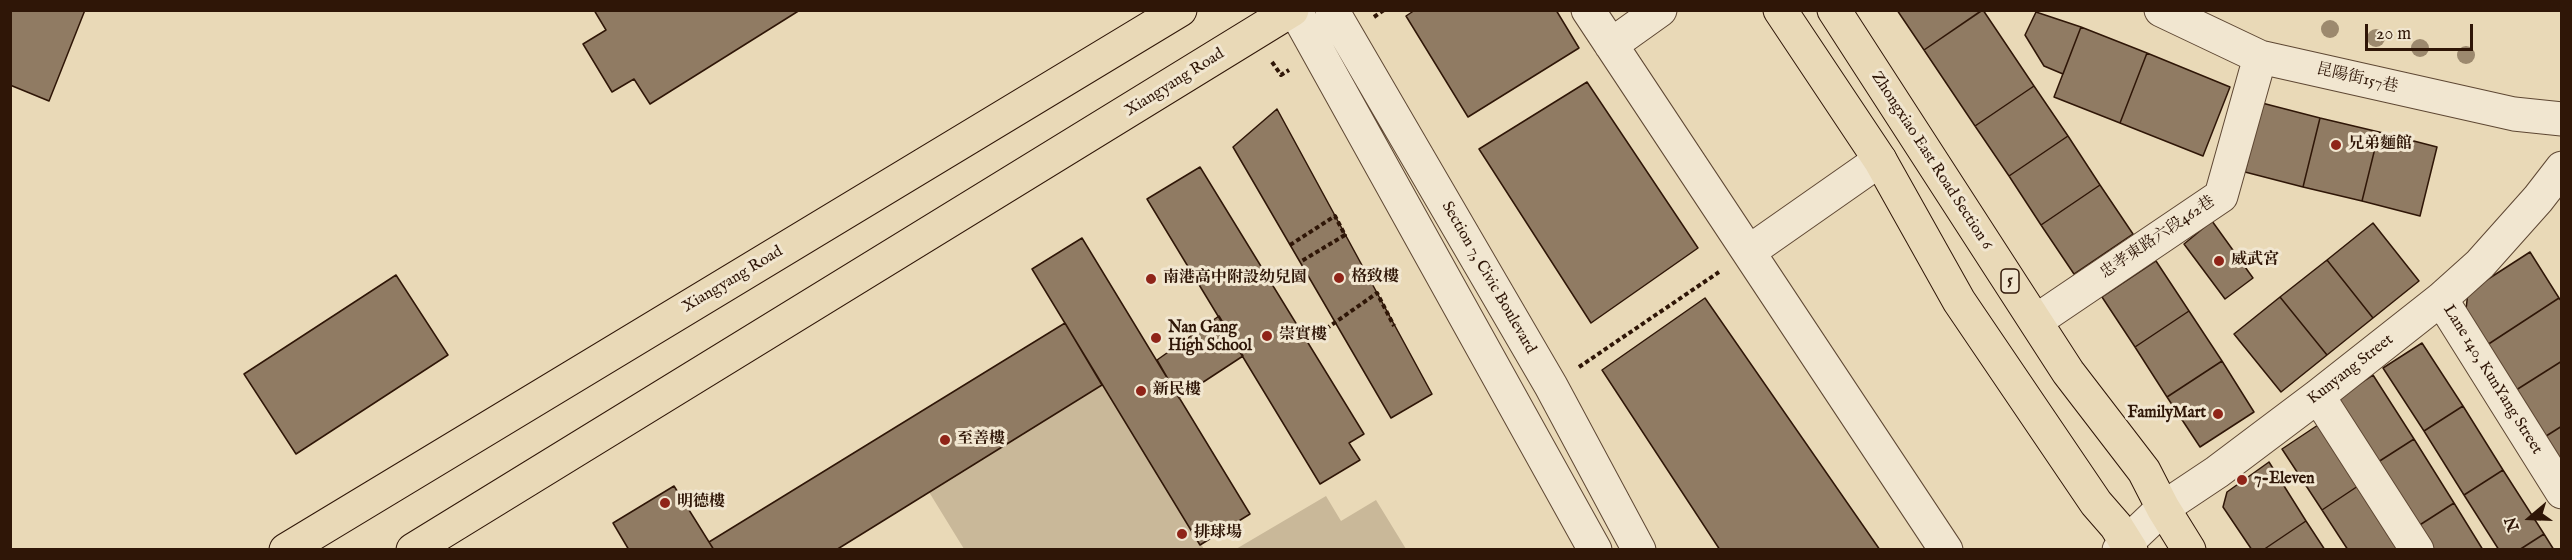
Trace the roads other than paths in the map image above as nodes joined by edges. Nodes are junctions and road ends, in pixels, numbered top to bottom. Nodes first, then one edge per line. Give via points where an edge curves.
1 (1180, 10) edge
2 (1294, 10) edge
3 (1332, 10) edge
4 (1588, 10) edge
5 (1660, 10) edge
6 (1780, 10) edge
7 (1834, 10) edge
8 (2176, 14) edge
9 (1611, 45) junction
10 (2260, 57) junction
11 (2562, 119) edge
12 (1880, 160) junction
13 (2562, 168) edge
14 (1750, 251) junction
15 (2441, 299) junction
16 (2036, 321) junction
17 (2318, 396) junction
18 (2562, 492) edge
19 (2163, 508) junction
20 (2125, 547) edge
21 (286, 549) edge
22 (413, 549) edge
23 (1595, 549) edge
24 (1639, 549) edge
25 (1946, 549) edge
26 (2189, 549) edge
27 (2417, 549) edge

1 - 21 main road, Xiangyang Road
2 - 22 main road, Xiangyang Road
2 - 23 street
3 - 24 street, Section 7, Civic Boulevard via 1551,386
4 - 9 street
5 - 9 street
6 - 12 main road
7 - 16 main road, Zhongxiao East Road Section 6 / 5
8 - 10 street, 昆陽街157巷
9 - 14 street
10 - 11 street, 昆陽街157巷 via 2514,114
10 - 16 street, 忠孝東路六段462巷 via 2221,196
12 - 14 street
12 - 20 main road via 1959,300 2096,503 2116,526
13 - 15 street, Kunyang Street via 2480,264
14 - 25 street
15 - 17 street, Kunyang Street
15 - 18 street, Lane 140, KunYang Street
16 - 19 main road, Zhongxiao East Road Section 6 / 5 via 2068,372 2144,471
17 - 19 street, Kunyang Street
17 - 27 street
19 - 20 street, Kunyang Street
19 - 26 main road, Zhongxiao East Road Section 6 / 5

